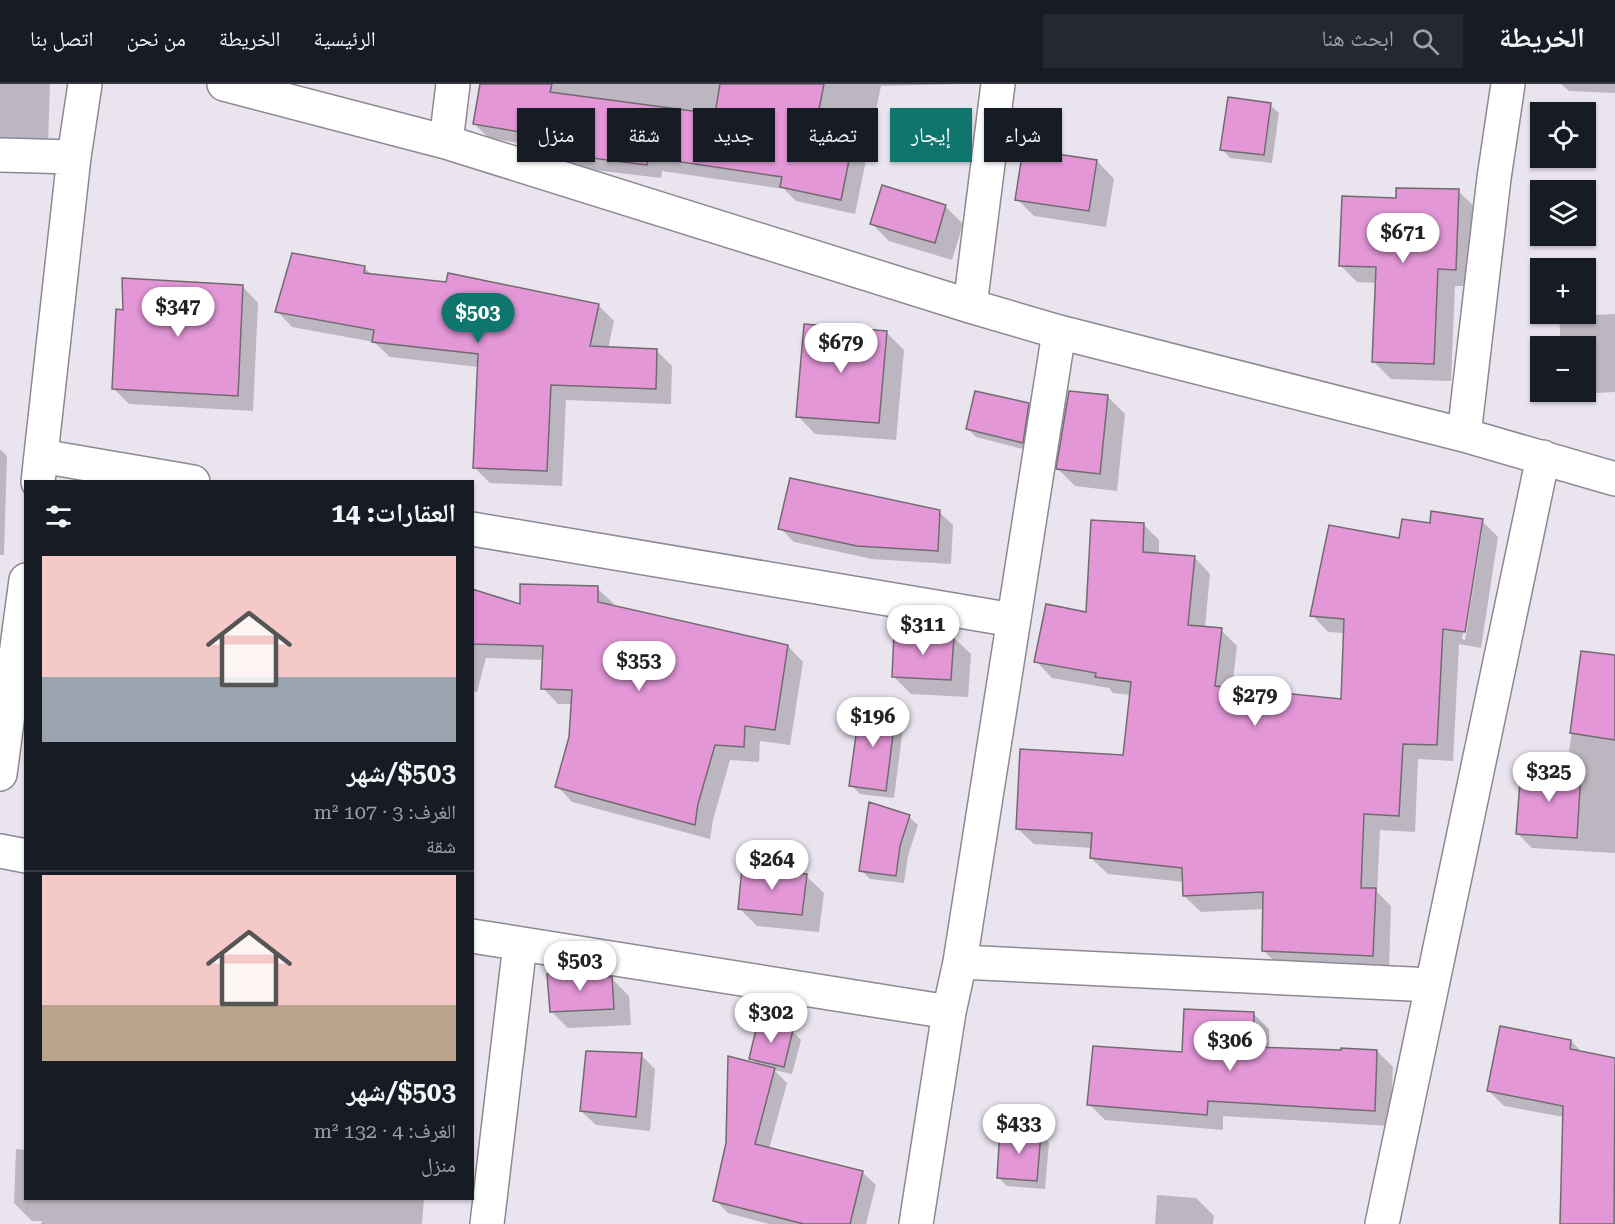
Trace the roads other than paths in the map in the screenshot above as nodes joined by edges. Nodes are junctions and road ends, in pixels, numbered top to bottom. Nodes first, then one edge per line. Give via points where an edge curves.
1 (85, 84) edge
2 (224, 84) edge
3 (453, 84) edge
4 (998, 84) edge
5 (1508, 84) edge
6 (446, 142) junction
7 (0, 154) edge
8 (74, 157) junction
9 (970, 306) junction
10 (1059, 332) junction
11 (1464, 435) junction
12 (1543, 457) junction
13 (39, 469) edge
14 (1615, 479) edge
15 (169, 480) edge
16 (474, 529) edge
17 (0, 573) edge
18 (24, 573) edge
19 (24, 595) edge
20 (1014, 620) junction
21 (0, 774) edge
22 (0, 851) edge
23 (24, 856) edge
24 (474, 936) edge
25 (520, 944) junction
26 (960, 962) junction
27 (1432, 986) junction
28 (949, 1012) junction
29 (487, 1224) edge
30 (916, 1224) edge
31 (1382, 1224) edge

1 - 8 street
2 - 6 street
3 - 6 street
4 - 9 street
5 - 11 street
6 - 9 street
7 - 8 street
8 - 13 street
9 - 10 street
10 - 11 street
10 - 20 street
11 - 12 street
12 - 14 street
12 - 27 street
13 - 15 street
16 - 20 street
17 - 18 street
19 - 21 street
20 - 26 street
22 - 23 street
24 - 25 street
25 - 28 street
25 - 29 street
26 - 27 street
26 - 28 street
27 - 31 street
28 - 30 street

